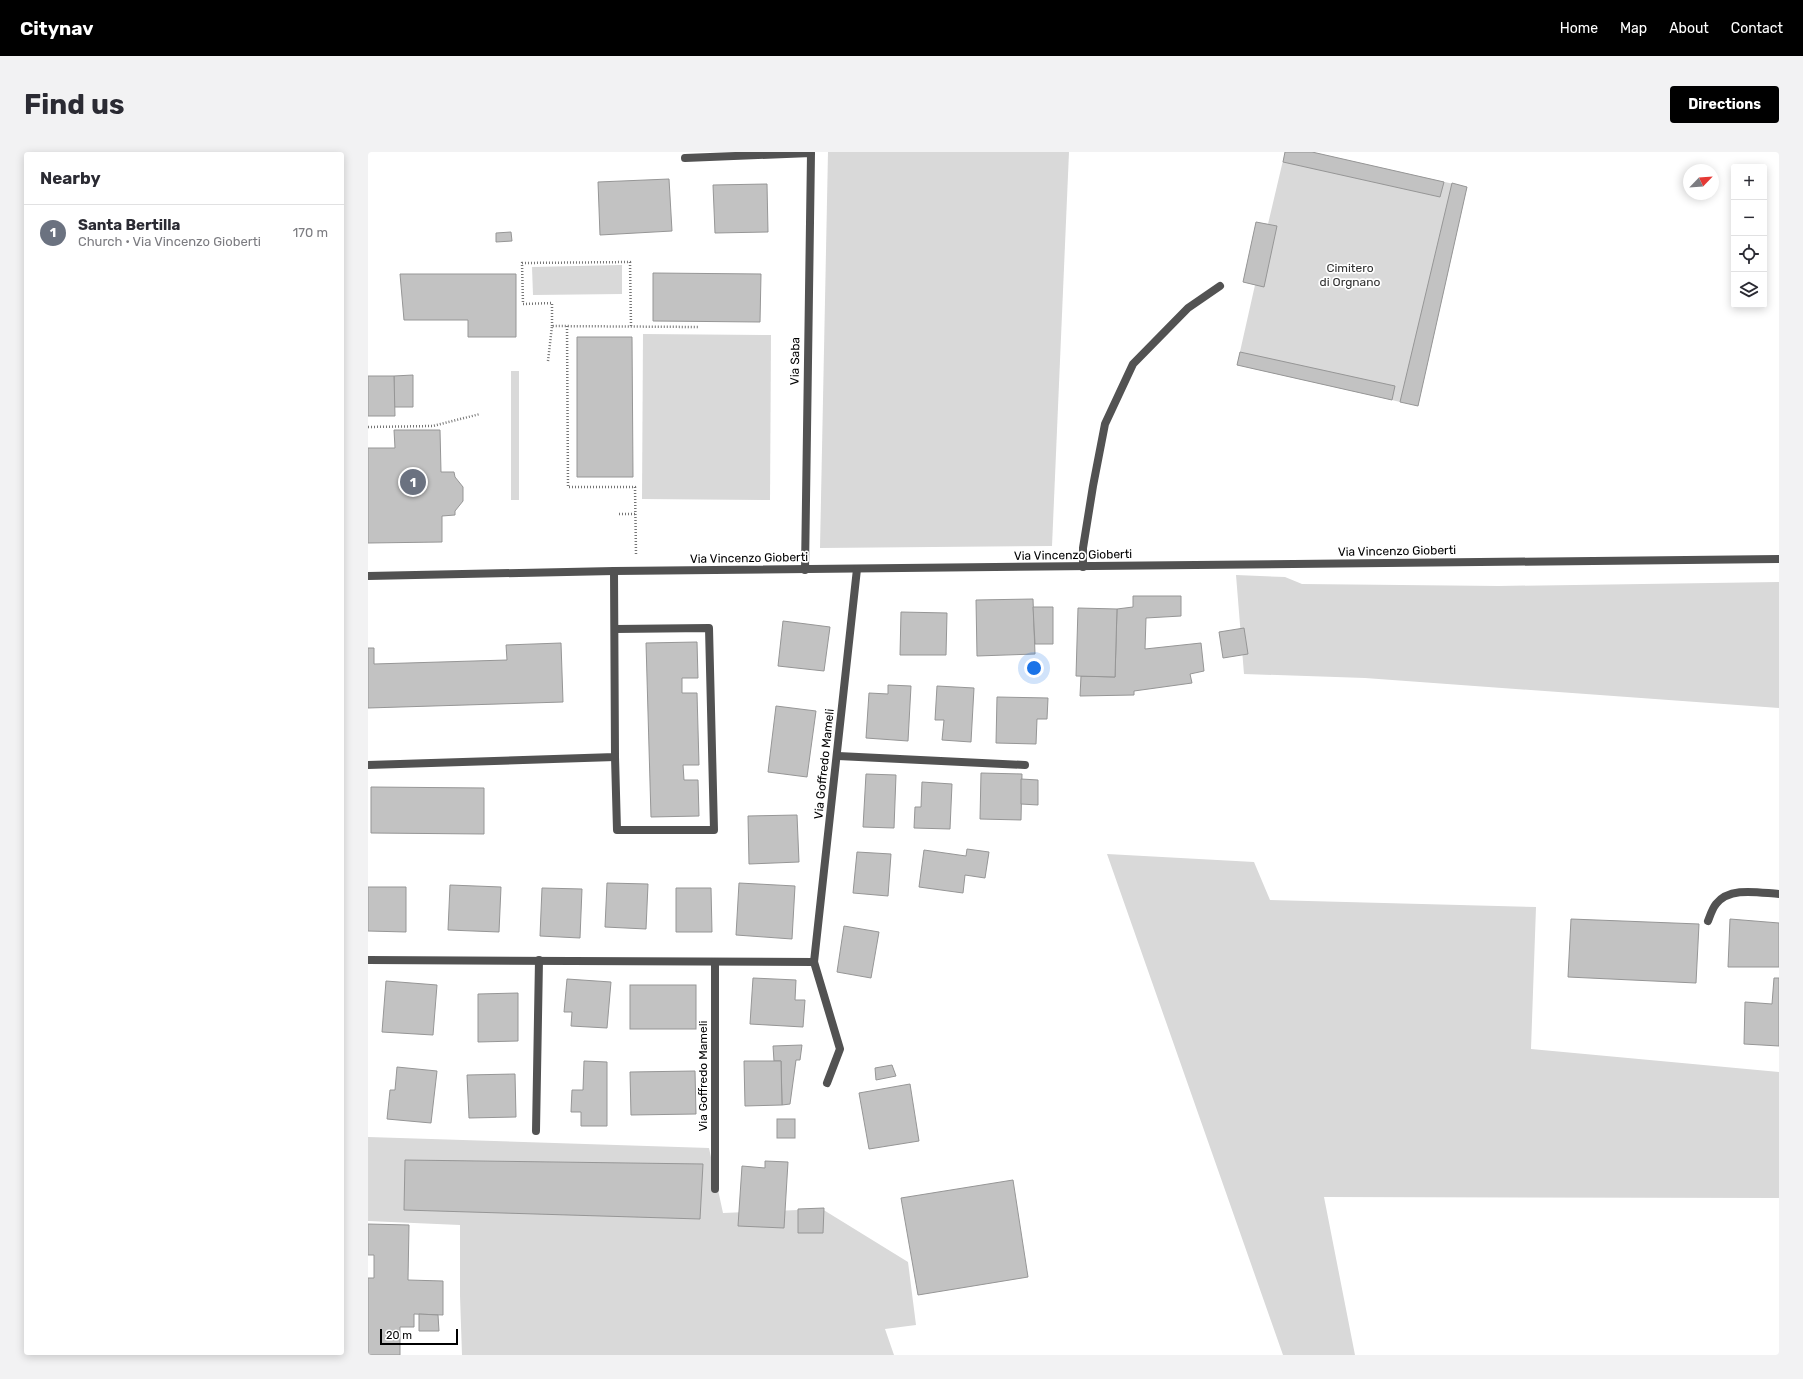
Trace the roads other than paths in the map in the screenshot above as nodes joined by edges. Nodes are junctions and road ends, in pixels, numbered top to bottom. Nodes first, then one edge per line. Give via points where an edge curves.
1 (685, 158) dead end
2 (1220, 286) dead end
3 (1779, 559) edge
4 (1084, 567) junction
5 (857, 569) junction
6 (804, 570) junction
7 (614, 571) junction
8 (368, 576) edge
9 (615, 628) junction
10 (838, 756) junction
11 (615, 757) junction
12 (368, 765) edge
13 (1025, 765) dead end
14 (1779, 894) edge
15 (1708, 921) dead end
16 (368, 960) edge
17 (539, 960) junction
18 (715, 962) junction
19 (814, 962) junction
20 (827, 1083) dead end
21 (536, 1131) dead end
22 (715, 1189) dead end

1 - 6 street, Via Saba via 811,153
2 - 4 street via 1188,308 1133,364 1105,424 1083,548
3 - 4 street, Via Vincenzo Gioberti
4 - 5 street, Via Vincenzo Gioberti
5 - 6 street, Via Vincenzo Gioberti
5 - 10 street, Via Goffredo Mameli
6 - 7 street, Via Vincenzo Gioberti
7 - 8 street, Via Vincenzo Gioberti
7 - 9 street
9 - 11 street
9 - 11 street via 709,628 714,830 617,830
10 - 13 street
10 - 19 street, Via Goffredo Mameli
11 - 12 street
14 - 15 street via 1741,892 1725,897 1716,904
16 - 17 street
17 - 18 street
17 - 21 street
18 - 19 street
18 - 22 street, Via Goffredo Mameli
19 - 20 street, Via Goffredo Mameli via 840,1049

